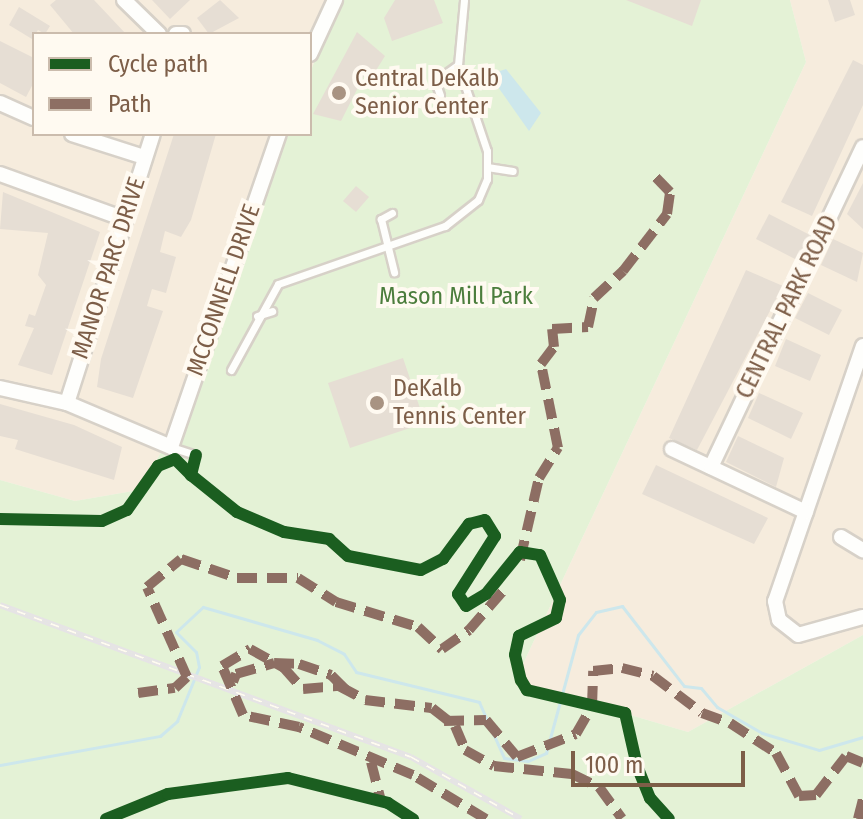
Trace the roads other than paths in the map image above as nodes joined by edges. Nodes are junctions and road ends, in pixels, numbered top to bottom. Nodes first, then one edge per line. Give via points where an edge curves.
1 (124, 0) edge
2 (335, 0) edge
3 (464, 0) edge
4 (157, 32) edge
5 (312, 50) edge
6 (458, 65) junction
7 (440, 95) dead end
8 (0, 103) edge
9 (32, 117) edge
10 (78, 136) edge
11 (152, 136) edge
12 (278, 136) edge
13 (863, 147) edge
14 (144, 157) junction
15 (487, 167) junction
16 (513, 171) dead end
17 (0, 174) edge
18 (392, 213) dead end
19 (124, 219) junction
20 (385, 247) junction
21 (394, 272) dead end
22 (272, 311) dead end
23 (257, 316) junction
24 (863, 346) edge
25 (231, 370) dead end
26 (0, 388) edge
27 (67, 403) junction
28 (171, 447) junction
29 (672, 449) dead end
30 (196, 455) dead end
31 (711, 467) junction
32 (806, 512) junction
33 (841, 537) dead end
34 (862, 547) edge
35 (863, 617) edge

1 - 4 street
2 - 5 street
3 - 6 lane
6 - 7 lane via 435,81
6 - 15 lane
8 - 9 street
10 - 14 street
11 - 14 street, MANOR PARC DRIVE
12 - 28 street, MCCONNELL DRIVE
13 - 31 street, CENTRAL PARK ROAD
14 - 19 street, MANOR PARC DRIVE
15 - 16 lane
15 - 20 lane via 478,200 465,213
17 - 19 street
18 - 20 lane via 381,219
19 - 27 street, MANOR PARC DRIVE
20 - 21 lane
20 - 23 lane via 278,284
22 - 23 lane
23 - 25 lane
24 - 32 street
26 - 27 street
27 - 28 street
28 - 30 lane
29 - 31 street
31 - 32 street
32 - 35 street via 780,575 779,620 798,635
33 - 34 street

